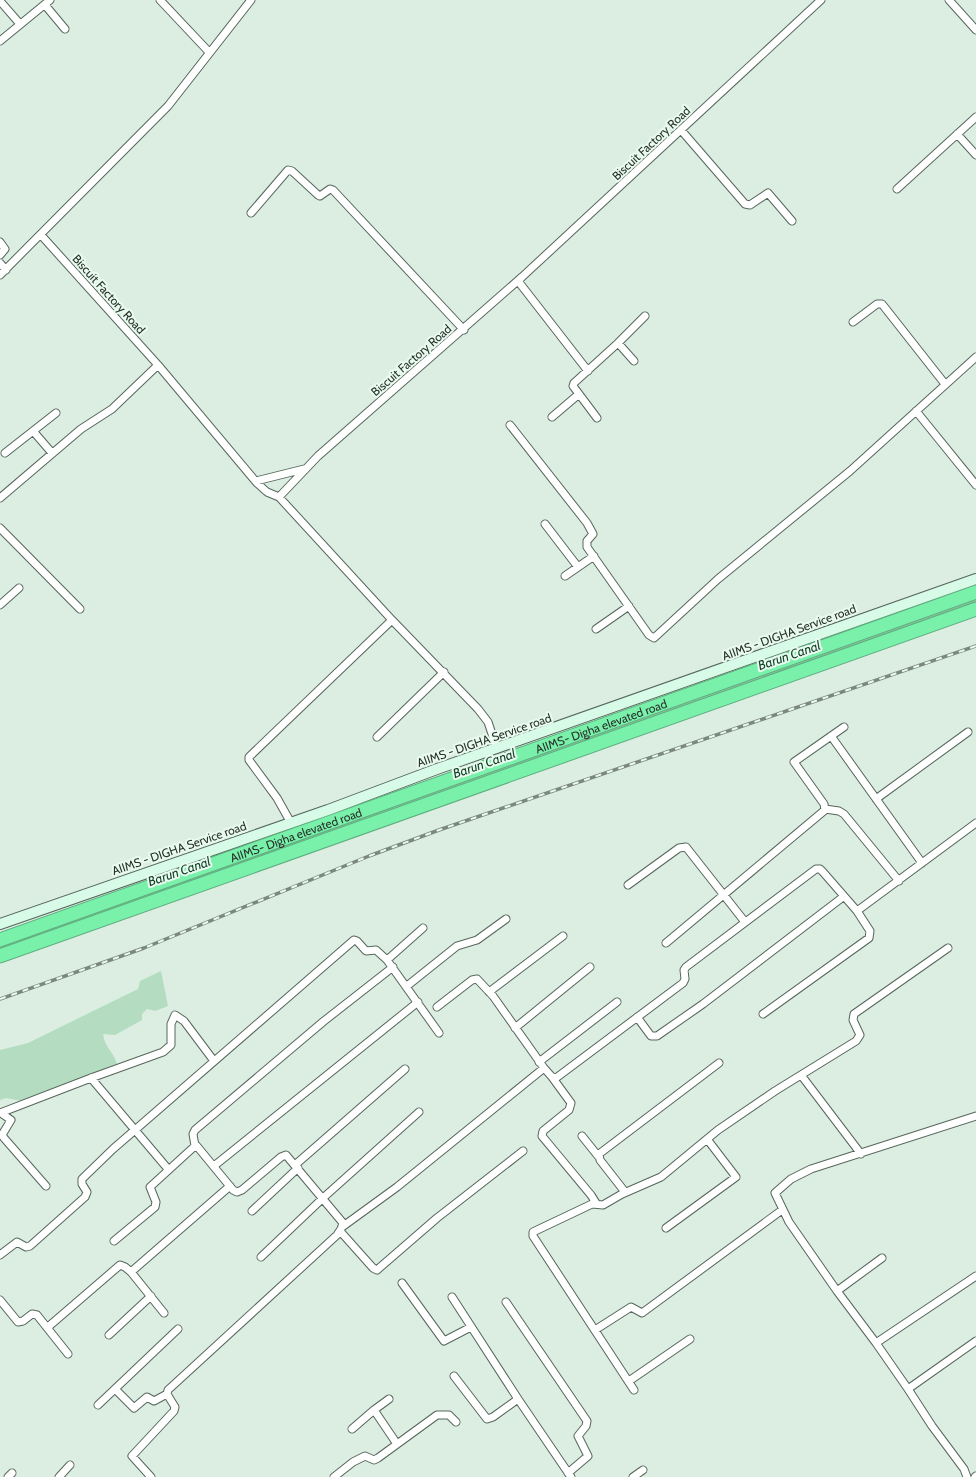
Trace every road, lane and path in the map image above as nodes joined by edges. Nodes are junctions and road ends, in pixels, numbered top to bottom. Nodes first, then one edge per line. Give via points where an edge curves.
1 (160, 0) edge
2 (251, 0) edge
3 (821, 0) edge
4 (949, 0) edge
5 (0, 1) edge
6 (48, 2) edge
7 (20, 24) junction
8 (65, 29) dead end
9 (976, 30) edge
10 (0, 41) edge
11 (209, 52) junction
12 (976, 117) edge
13 (681, 130) junction
14 (957, 134) junction
15 (976, 155) edge
16 (897, 189) dead end
17 (251, 213) dead end
18 (792, 221) dead end
19 (41, 235) junction
20 (0, 242) edge
21 (0, 255) edge
22 (0, 263) edge
23 (6, 270) junction
24 (0, 275) edge
25 (518, 281) junction
26 (645, 316) dead end
27 (853, 322) dead end
28 (464, 330) junction
29 (618, 343) junction
30 (976, 357) edge
31 (634, 361) dead end
32 (158, 365) junction
33 (588, 371) junction
34 (944, 384) junction
35 (579, 394) junction
36 (916, 411) junction
37 (56, 413) dead end
38 (552, 417) dead end
39 (597, 418) dead end
40 (510, 425) dead end
41 (33, 431) junction
42 (5, 453) dead end
43 (52, 453) junction
44 (305, 468) junction
45 (256, 481) junction
46 (976, 485) edge
47 (279, 497) junction
48 (0, 498) edge
49 (545, 524) dead end
50 (0, 528) edge
51 (594, 556) junction
52 (578, 567) junction
53 (565, 576) dead end
54 (976, 579) edge
55 (19, 588) dead end
56 (976, 592) edge
57 (0, 605) edge
58 (629, 606) junction
59 (80, 609) dead end
60 (976, 609) edge
61 (392, 620) junction
62 (596, 629) dead end
63 (444, 672) junction
64 (844, 727) dead end
65 (968, 732) dead end
66 (831, 736) junction
67 (377, 737) dead end
68 (496, 748) junction
69 (876, 799) junction
70 (825, 809) junction
71 (291, 823) junction
72 (976, 823) edge
73 (922, 864) junction
74 (899, 881) junction
75 (628, 885) dead end
76 (722, 895) junction
77 (843, 897) junction
78 (857, 911) junction
79 (506, 919) dead end
80 (745, 922) junction
81 (0, 924) edge
82 (423, 928) dead end
83 (562, 936) dead end
84 (0, 940) edge
85 (666, 943) dead end
86 (948, 948) dead end
87 (0, 956) edge
88 (387, 960) junction
89 (393, 967) junction
90 (590, 967) dead end
91 (407, 986) junction
92 (489, 992) junction
93 (418, 1002) junction
94 (617, 1002) dead end
95 (437, 1007) dead end
96 (764, 1014) dead end
97 (637, 1017) junction
98 (515, 1028) junction
99 (439, 1033) dead end
100 (214, 1061) junction
101 (719, 1063) dead end
102 (542, 1065) junction
103 (405, 1069) dead end
104 (801, 1074) junction
105 (552, 1077) junction
106 (91, 1078) junction
107 (419, 1112) dead end
108 (1, 1113) edge
109 (976, 1116) edge
110 (135, 1128) junction
111 (582, 1136) dead end
112 (707, 1139) junction
113 (195, 1146) junction
114 (523, 1151) dead end
115 (861, 1154) junction
116 (598, 1156) junction
117 (214, 1166) junction
118 (297, 1166) junction
119 (168, 1169) junction
120 (46, 1186) dead end
121 (230, 1186) junction
122 (625, 1192) junction
123 (323, 1198) junction
124 (596, 1203) junction
125 (782, 1210) junction
126 (252, 1211) dead end
127 (666, 1228) dead end
128 (341, 1229) junction
129 (114, 1241) dead end
130 (0, 1255) edge
131 (261, 1257) dead end
132 (882, 1258) dead end
133 (131, 1272) junction
134 (976, 1276) edge
135 (402, 1283) dead end
136 (837, 1291) junction
137 (151, 1296) junction
138 (452, 1297) dead end
139 (0, 1300) edge
140 (506, 1302) dead end
141 (164, 1313) dead end
142 (48, 1327) junction
143 (471, 1327) junction
144 (178, 1329) dead end
145 (595, 1330) junction
146 (109, 1335) dead end
147 (690, 1339) dead end
148 (976, 1341) edge
149 (876, 1343) junction
150 (68, 1354) dead end
151 (454, 1376) dead end
152 (629, 1381) junction
153 (908, 1388) junction
154 (115, 1389) junction
155 (634, 1390) dead end
156 (166, 1394) junction
157 (389, 1399) dead end
158 (518, 1399) junction
159 (98, 1405) dead end
160 (374, 1410) junction
161 (456, 1422) dead end
162 (352, 1429) dead end
163 (397, 1444) junction
164 (70, 1464) dead end
165 (643, 1470) dead end
166 (570, 1475) edge
167 (59, 1477) edge
168 (151, 1477) edge
169 (334, 1477) edge
170 (633, 1477) edge
171 (967, 1477) edge

1 - 11 street
2 - 11 street
3 - 13 street, Biscuit Factory Road
4 - 9 street
5 - 7 street
6 - 7 street
6 - 8 street
7 - 10 street
11 - 19 street via 168,106
12 - 14 street
13 - 18 street via 744,204 750,205 768,193
13 - 25 street, Biscuit Factory Road
14 - 15 street
14 - 16 street
17 - 28 street via 288,170 319,196 330,189 333,190
19 - 23 street
19 - 32 street, Biscuit Factory Road
20 - 21 street via 5,249
22 - 23 street
23 - 24 street
25 - 28 street, Biscuit Factory Road
25 - 33 street
26 - 29 street
27 - 34 street via 876,304 882,304
28 - 44 street, Biscuit Factory Road
29 - 31 street
29 - 33 street
30 - 34 street
32 - 43 street via 112,409
32 - 45 street, Biscuit Factory Road
33 - 35 street via 574,384
34 - 36 street
35 - 38 street
35 - 39 street
36 - 46 street
36 - 58 street via 850,470 718,579 654,638 649,635
37 - 41 street
40 - 51 street via 590,526 593,534 586,544
41 - 42 street
41 - 43 street
43 - 48 street
44 - 45 street
44 - 47 street, Biscuit Factory Road
45 - 47 street, Biscuit Factory Road via 267,492 276,498
47 - 61 street
49 - 52 street
50 - 59 street
51 - 52 street
51 - 58 street
52 - 53 street
54 - 68 main road, AIIMS - DIGHA Service road
55 - 57 street
56 - 84 highway, AIIMS- Digha elevated road
58 - 62 street
60 - 87 highway, AIIMS- Digha elevated road
61 - 63 street
61 - 71 street via 249,757 278,798
63 - 67 street
63 - 68 street via 484,717 491,729
64 - 66 street
65 - 69 street
66 - 69 street
66 - 70 street via 794,762
68 - 71 main road, AIIMS - DIGHA Service road
69 - 73 street
70 - 74 street via 844,814
70 - 76 street
71 - 81 main road, AIIMS - DIGHA Service road
72 - 73 street
73 - 74 street
74 - 78 street
75 - 76 street via 684,846 690,850
76 - 80 street
76 - 85 street
77 - 78 street
77 - 80 street via 823,872 816,869
77 - 97 street via 657,1036 652,1036
78 - 96 street via 870,932 869,938
79 - 91 street via 477,940 458,946
80 - 97 street via 686,967 683,983
82 - 88 street
83 - 92 street
86 - 104 street via 855,1012 852,1017 860,1032 860,1038
88 - 89 street
88 - 100 street via 376,950 366,951 354,940
89 - 91 street
89 - 113 street via 324,1021 196,1130 193,1134
90 - 98 street
91 - 93 street
92 - 95 street via 474,979
92 - 98 street
93 - 99 street
93 - 117 street
94 - 102 street
97 - 105 street via 558,1077
98 - 102 street
100 - 106 street via 184,1021 175,1014 170,1024 172,1041 167,1050
100 - 110 street
101 - 116 street
102 - 105 street
102 - 128 street via 397,1187
103 - 118 street
104 - 112 street
104 - 115 street
105 - 124 street via 571,1106 543,1131 542,1136
106 - 108 street
106 - 110 street
107 - 123 street
108 - 120 street via 11,1120 2,1135
109 - 115 street
110 - 119 street
110 - 130 street via 82,1179 82,1184 88,1192 85,1197 29,1247 17,1242
111 - 116 street
112 - 122 street via 667,1173
112 - 127 street via 736,1177
113 - 117 street
113 - 119 street
114 - 128 street via 377,1270
115 - 125 street via 811,1169 791,1179 775,1193
116 - 122 street
117 - 121 street
118 - 121 street via 288,1156 283,1155 240,1192 235,1192
118 - 123 street
118 - 126 street
119 - 129 street via 150,1187 156,1202 155,1207
121 - 133 street
122 - 124 street via 603,1205
123 - 128 street via 340,1218
123 - 131 street
124 - 145 street via 538,1229 533,1234
125 - 136 street
125 - 145 street via 642,1313 631,1307
128 - 156 street via 169,1388
132 - 136 street
133 - 137 street
133 - 142 street via 122,1265 117,1266
134 - 149 street
135 - 143 street via 444,1341
136 - 149 street
137 - 141 street
137 - 146 street
138 - 143 street
139 - 142 street via 18,1322 34,1313
140 - 166 street via 587,1421 578,1436 588,1456
142 - 150 street
143 - 158 street
144 - 154 street
145 - 152 street
147 - 152 street
148 - 153 street
149 - 153 street
151 - 158 street via 487,1419
152 - 155 street
153 - 171 street
154 - 156 street via 134,1408 147,1397 154,1401
154 - 159 street
156 - 168 street via 175,1407 174,1411 132,1456
157 - 160 street
158 - 166 street
160 - 162 street
160 - 163 street
161 - 163 street via 450,1415 437,1415
163 - 169 street via 374,1460 365,1456 353,1462
164 - 167 street
165 - 170 street

